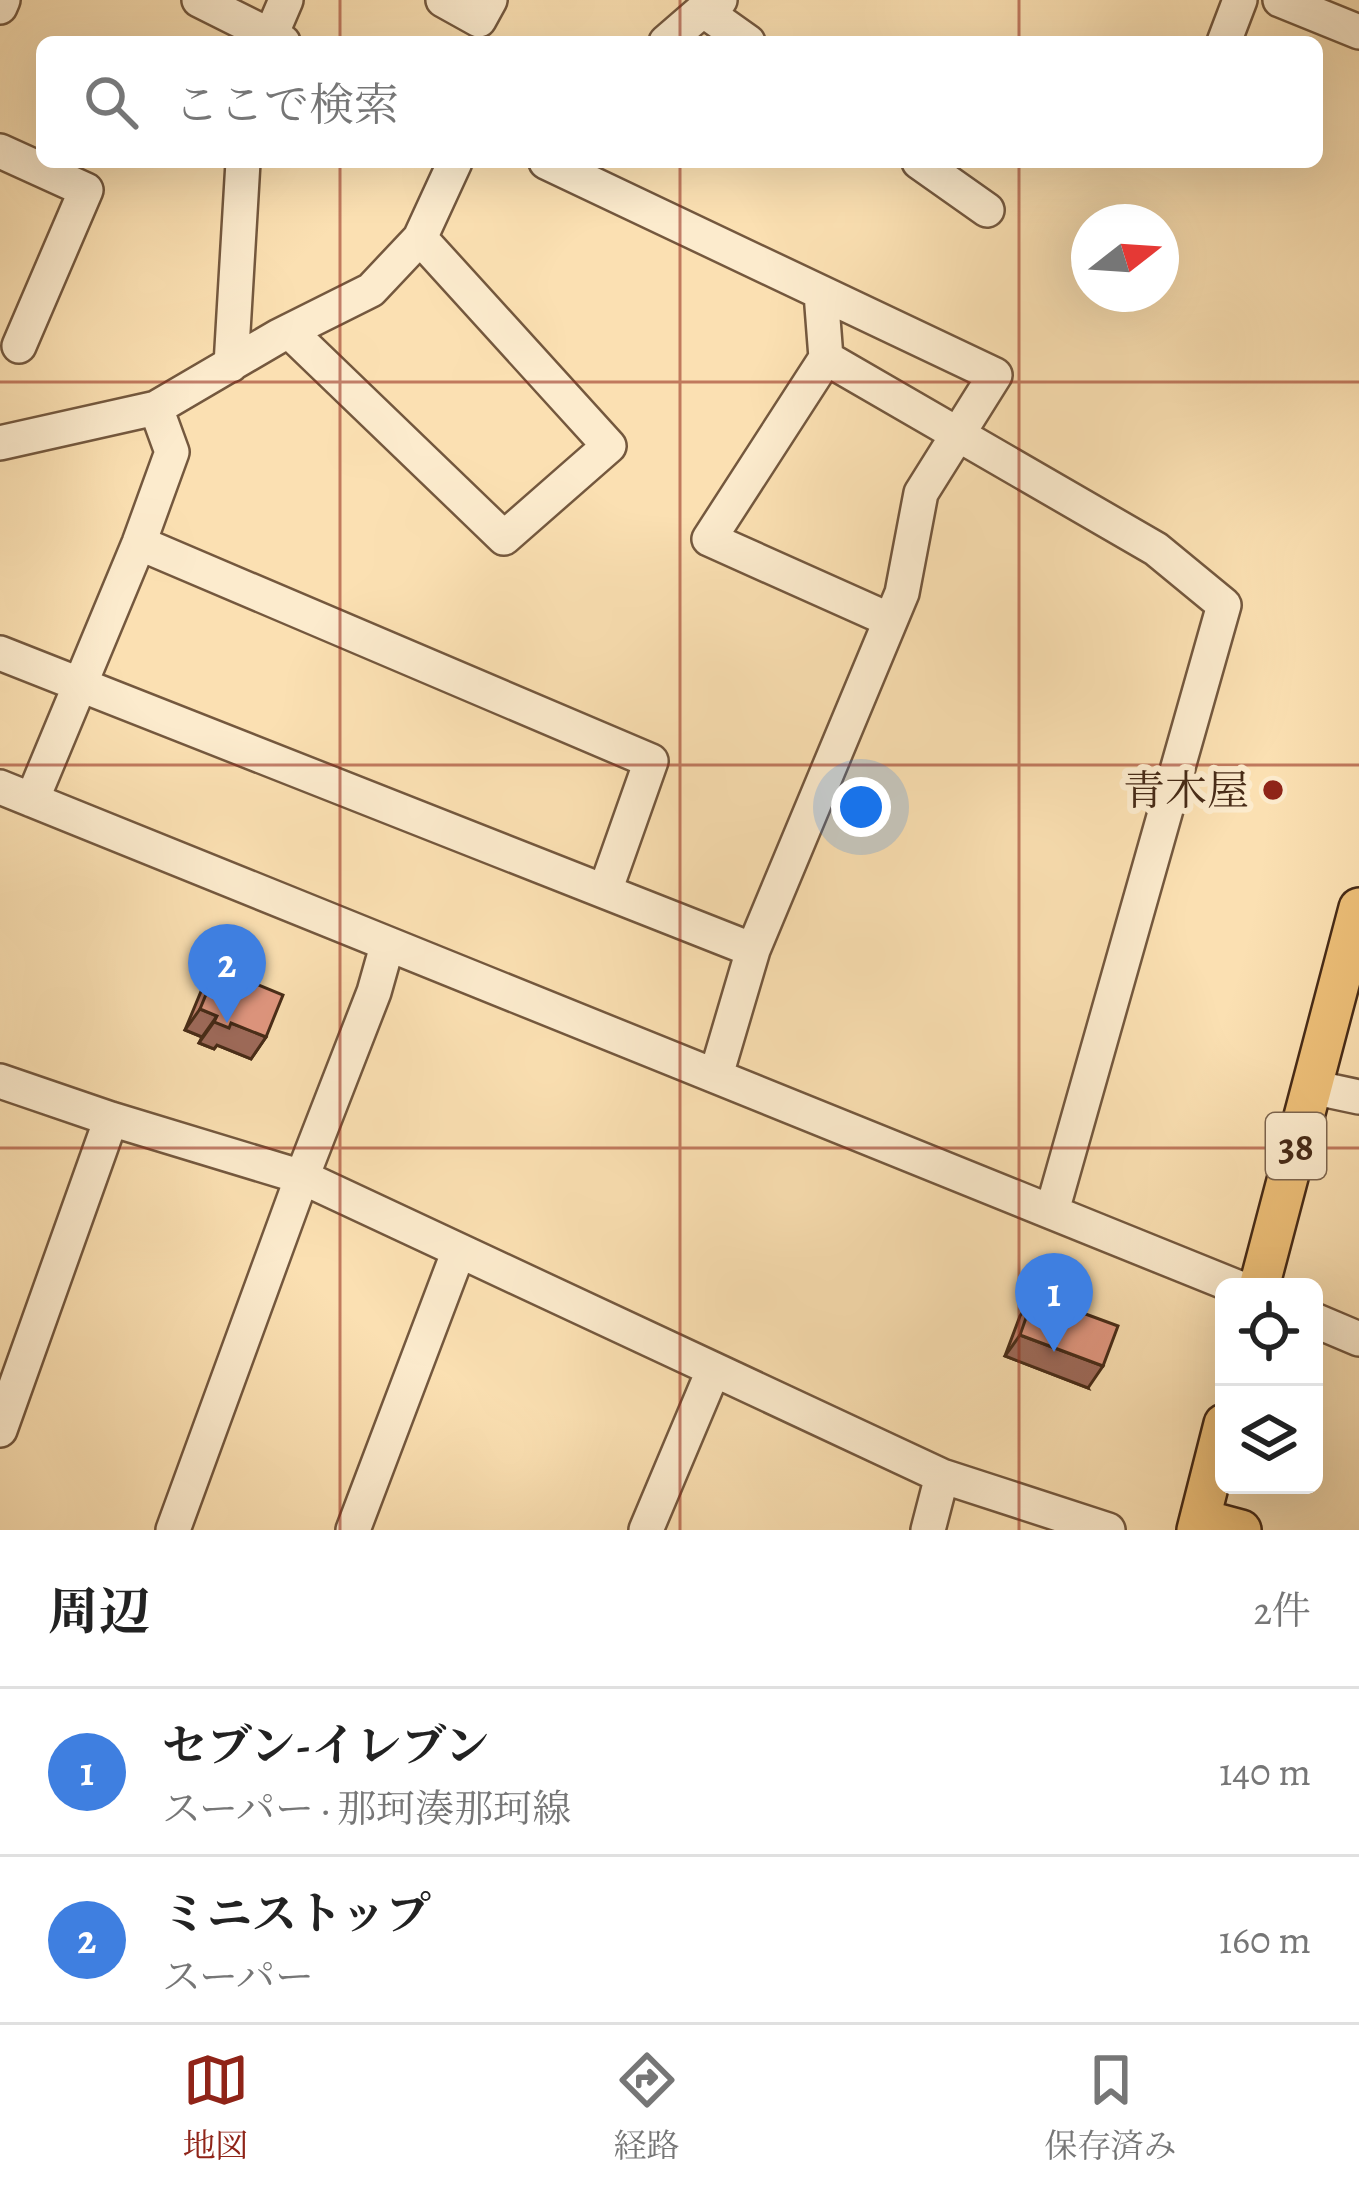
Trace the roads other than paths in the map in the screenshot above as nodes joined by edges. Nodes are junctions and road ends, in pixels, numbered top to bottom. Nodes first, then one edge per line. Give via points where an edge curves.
1 (199, 0) edge
2 (286, 0) edge
3 (442, 0) edge
4 (490, 0) edge
5 (1240, 0) edge
6 (1280, 0) edge
7 (711, 5) edge
8 (1359, 32) edge
9 (266, 36) edge
10 (275, 36) edge
11 (673, 36) edge
12 (742, 36) edge
13 (1226, 36) edge
14 (0, 151) edge
15 (36, 167) edge
16 (37, 168) edge
17 (243, 168) edge
18 (451, 168) edge
19 (559, 168) edge
20 (928, 168) edge
21 (987, 210) dead end
22 (420, 238) junction
23 (821, 292) junction
24 (289, 332) junction
25 (19, 346) dead end
26 (826, 358) junction
27 (232, 365) junction
28 (155, 408) junction
29 (959, 433) junction
30 (0, 443) edge
31 (139, 543) junction
32 (890, 620) junction
33 (0, 653) edge
34 (78, 686) junction
35 (0, 787) edge
36 (32, 800) junction
37 (605, 891) junction
38 (1359, 908) edge
39 (387, 946) junction
40 (753, 950) junction
41 (716, 1075) junction
42 (0, 1081) edge
43 (1312, 1087) junction
44 (1359, 1097) edge
45 (111, 1119) junction
46 (302, 1177) junction
47 (1052, 1210) junction
48 (458, 1252) junction
49 (1215, 1278) edge
50 (1261, 1278) edge
51 (1323, 1324) edge
52 (1359, 1339) edge
53 (713, 1371) junction
54 (0, 1430) edge
55 (1215, 1459) edge
56 (942, 1476) junction
57 (1198, 1525) edge
58 (173, 1530) edge
59 (352, 1530) edge
60 (646, 1530) edge
61 (928, 1530) edge
62 (1108, 1530) edge
63 (1240, 1530) edge

1 - 9 street
2 - 10 street
3 - 4 street via 479,20
5 - 13 street
6 - 8 street
7 - 11 street
7 - 12 street
14 - 15 street
16 - 25 street via 86,190
17 - 27 street
18 - 22 street
19 - 23 street
20 - 21 street
22 - 24 street via 371,290
22 - 24 street via 609,446 504,538
23 - 26 street
23 - 29 street via 995,375
24 - 27 street
26 - 29 street
26 - 32 street via 709,539
27 - 28 street
28 - 30 street
28 - 31 street via 172,452
29 - 32 street via 921,494
29 - 47 street via 1156,549 1224,605
31 - 34 street
31 - 37 street via 651,760
32 - 40 street
33 - 34 street
34 - 36 street
34 - 37 street
35 - 36 street
36 - 39 street
37 - 40 street
38 - 43 main road, 38
39 - 41 street
39 - 46 street
40 - 41 street
41 - 47 street
42 - 45 street
43 - 44 street
43 - 50 main road, 38
45 - 46 street
45 - 54 street
46 - 48 street
46 - 58 street
47 - 49 street
48 - 53 street
48 - 59 street
51 - 52 street
53 - 56 street
53 - 60 street
55 - 57 main road
56 - 61 street
56 - 62 street
57 - 63 main road

